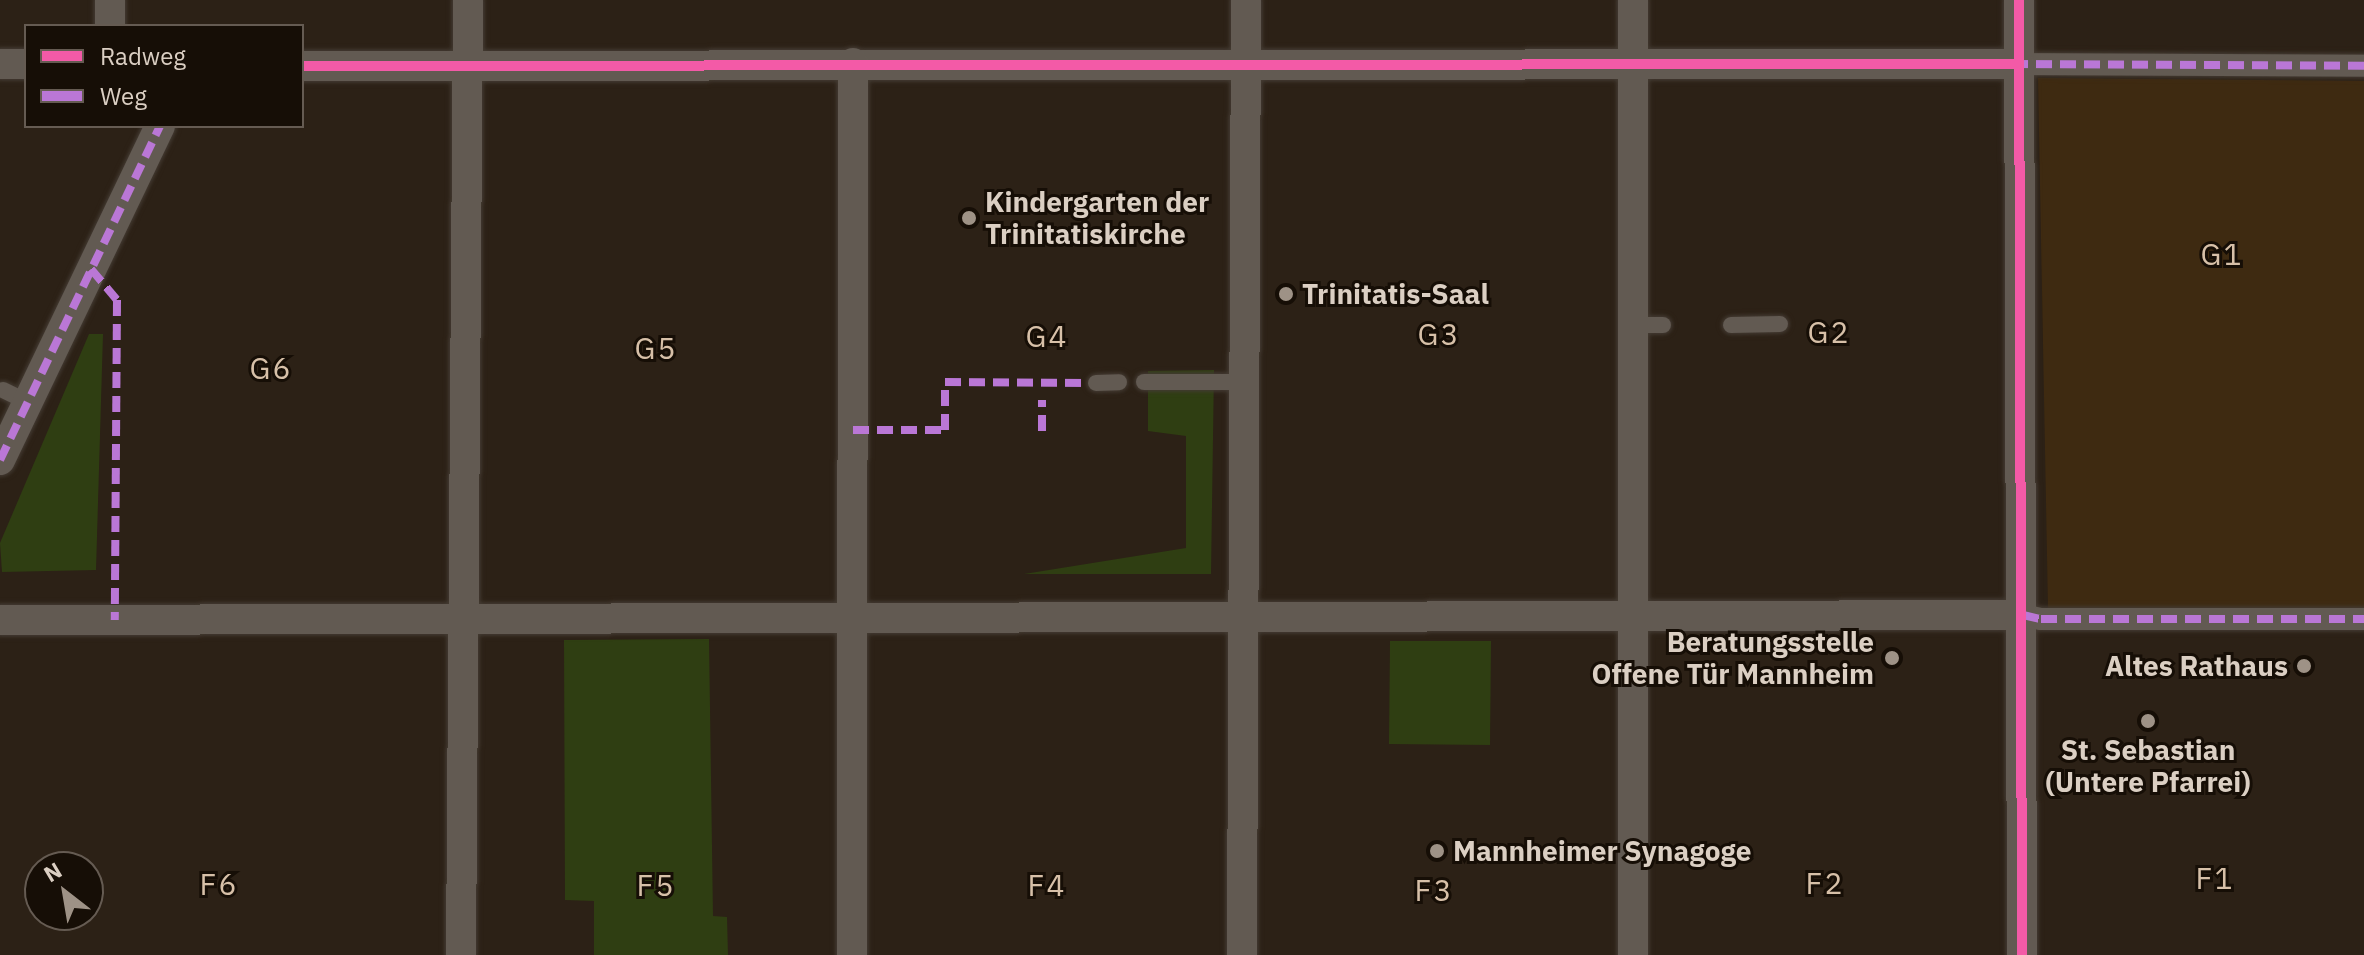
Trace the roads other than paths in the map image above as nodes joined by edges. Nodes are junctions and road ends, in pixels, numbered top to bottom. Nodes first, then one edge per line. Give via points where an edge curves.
1 (110, 0) edge
2 (468, 0) edge
3 (1246, 0) edge
4 (1633, 0) edge
5 (2019, 0) edge
6 (110, 24) edge
7 (1247, 61) junction
8 (853, 63) junction
9 (1633, 63) junction
10 (0, 64) edge
11 (24, 64) edge
12 (2019, 64) junction
13 (304, 66) edge
14 (468, 66) junction
15 (2364, 66) edge
16 (159, 128) edge
17 (1780, 324) dead end
18 (1731, 325) dead end
19 (1119, 382) dead end
20 (1144, 382) dead end
21 (1245, 382) junction
22 (1096, 383) dead end
23 (0, 460) edge
24 (852, 615) junction
25 (1243, 615) junction
26 (1633, 615) junction
27 (2023, 615) junction
28 (2364, 619) edge
29 (0, 620) edge
30 (463, 620) junction
31 (461, 955) edge
32 (852, 955) edge
33 (1242, 955) edge
34 (1633, 955) edge
35 (2022, 955) edge

1 - 6 street
2 - 14 street
3 - 7 street
4 - 9 street
5 - 12 street
7 - 8 street
7 - 9 street
7 - 21 street
8 - 14 street
8 - 24 street
9 - 12 street
9 - 26 street via 1648,325
10 - 11 street
12 - 15 street
12 - 27 street
13 - 14 street
14 - 30 street
16 - 23 street via 15,396
17 - 18 lane
19 - 22 lane
20 - 21 lane
21 - 25 street
24 - 25 street
24 - 30 street
24 - 32 street
25 - 26 street
25 - 33 street
26 - 27 street
26 - 34 street
27 - 28 street
27 - 35 street
29 - 30 street
30 - 31 street

